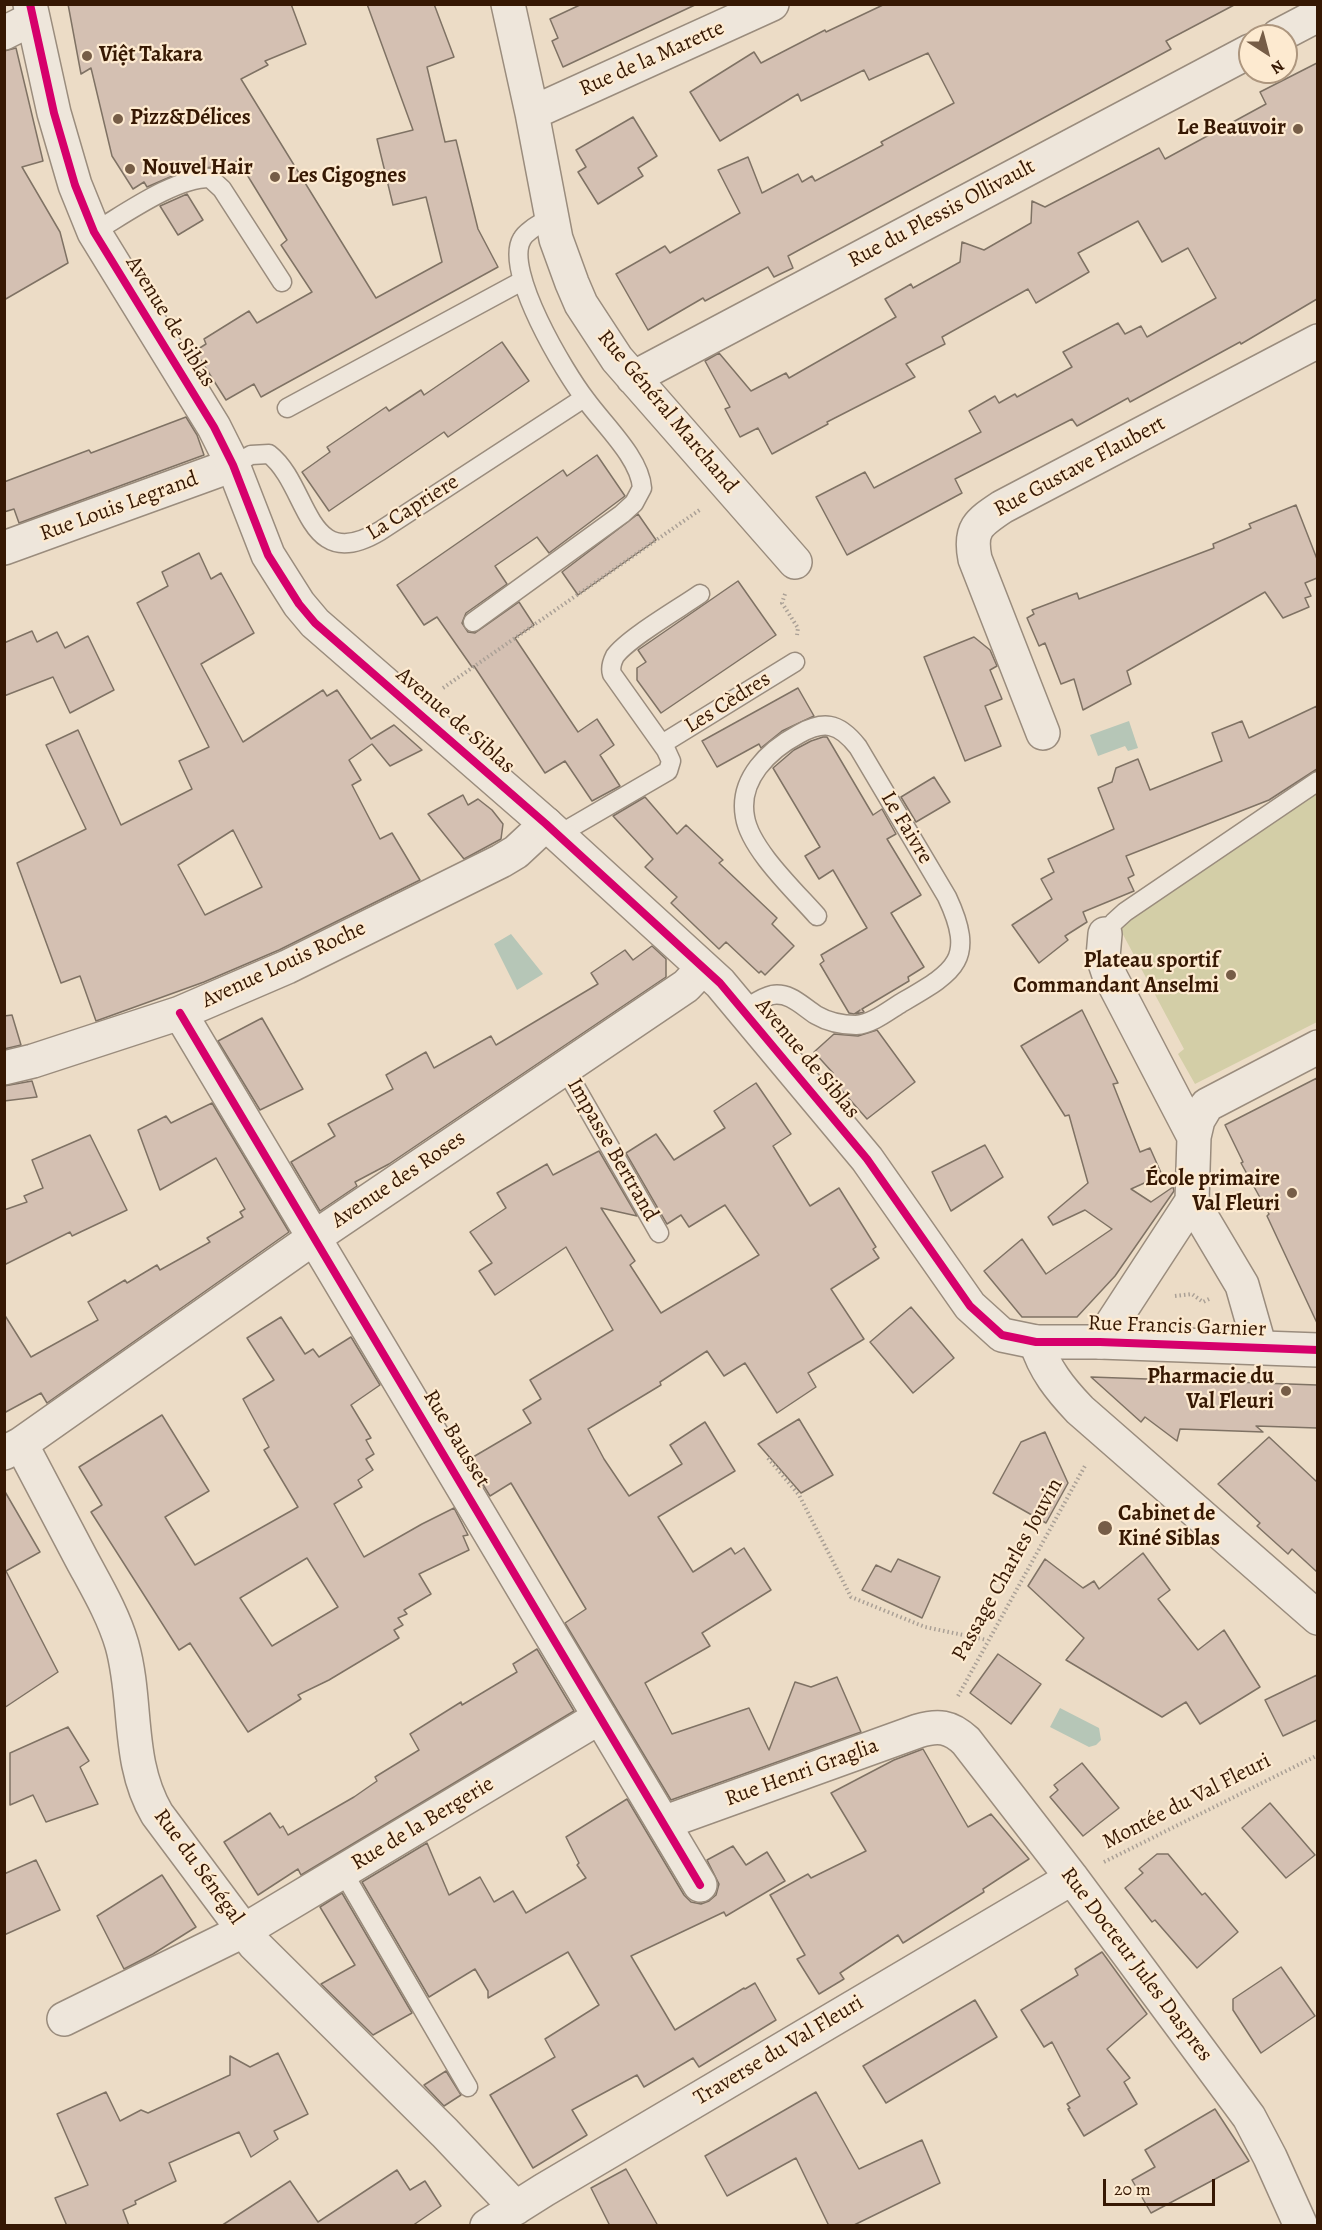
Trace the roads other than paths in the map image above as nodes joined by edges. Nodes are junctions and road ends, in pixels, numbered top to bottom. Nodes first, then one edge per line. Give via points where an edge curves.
1 (507, 4) edge
2 (772, 4) edge
3 (1317, 15) edge
4 (22, 19) edge
5 (1298, 25) edge
6 (1238, 57) edge
7 (532, 113) junction
8 (551, 217) junction
9 (94, 232) junction
10 (522, 280) junction
11 (282, 282) dead end
12 (1317, 341) edge
13 (633, 378) junction
14 (584, 398) junction
15 (287, 408) dead end
16 (233, 465) junction
17 (4, 548) edge
18 (795, 562) road end
19 (700, 594) dead end
20 (473, 622) dead end
21 (795, 662) dead end
22 (1043, 733) dead end
23 (662, 744) junction
24 (1317, 781) edge
25 (552, 830) junction
26 (817, 916) dead end
27 (1106, 934) joint
28 (703, 968) junction
29 (743, 1010) junction
30 (180, 1013) junction
31 (1317, 1047) edge
32 (564, 1067) junction
33 (4, 1068) edge
34 (1194, 1137) junction
35 (1192, 1201) junction
36 (659, 1233) dead end
37 (315, 1237) junction
38 (1036, 1342) junction
39 (1100, 1342) junction
40 (1260, 1348) junction
41 (1317, 1350) edge
42 (13, 1448) edge
43 (1317, 1618) edge
44 (600, 1717) junction
45 (943, 1726) joint
46 (663, 1823) junction
47 (343, 1872) junction
48 (1072, 1878) junction
49 (700, 1885) dead end
50 (244, 1930) junction
51 (64, 2019) dead end
52 (468, 2087) dead end
53 (516, 2208) junction
54 (487, 2226) edge
55 (1301, 2226) edge

1 - 7 street, Rue Général Marchand
2 - 7 street, Rue de la Marette
3 - 5 street
4 - 9 street, Avenue de Siblas
6 - 13 street, Rue du Plessis Ollivault
7 - 8 street, Rue Général Marchand
8 - 10 lane via 520,241 517,258
8 - 13 street, Rue Général Marchand via 581,304 604,342
9 - 11 lane via 157,195 210,178 222,189
9 - 16 street, Avenue de Siblas via 214,427
10 - 14 lane via 549,343
10 - 15 lane
12 - 22 street, Rue Gustave Flaubert via 1002,507 974,531 975,559
13 - 18 street, Rue Général Marchand
14 - 16 lane, La Capriere via 380,531 357,542 338,543 321,535 281,468 268,454 251,455
14 - 20 lane via 636,464 642,488 622,514
16 - 17 street, Rue Louis Legrand
16 - 25 street, Avenue de Siblas via 268,555 303,609
19 - 23 lane, Les Cèdres via 634,639 612,664 612,674
21 - 23 lane, Les Cèdres
23 - 25 lane, Les Cèdres via 671,761 668,771
24 - 27 lane via 1125,912
25 - 28 street, Avenue de Siblas
25 - 30 street, Avenue Louis Roche via 501,861 287,967
26 - 29 lane, Le Faivre via 765,858 755,843 744,808 750,781 768,756 807,730 831,726 858,747 946,897 961,932 960,951 943,977 859,1025 826,1020 787,996 768,996
27 - 34 street via 1103,957 1108,972
28 - 29 street, Avenue de Siblas
28 - 32 street, Avenue des Roses via 686,986
29 - 38 street, Avenue de Siblas via 872,1167 970,1306 1002,1335
30 - 33 street, Avenue Louis Roche
30 - 37 street, Rue Bausset
31 - 34 street via 1207,1105
32 - 36 lane, Impasse Bertrand
32 - 37 street, Avenue des Roses
34 - 35 street
35 - 39 street
35 - 40 street via 1242,1285
37 - 42 street, Avenue des Roses
37 - 44 street, Rue Bausset
38 - 39 street, Rue Francis Garnier
38 - 43 street via 1041,1360 1068,1397
39 - 40 street, Rue Francis Garnier
40 - 41 street, Rue Francis Garnier
42 - 50 street, Rue du Sénégal via 114,1622 126,1664 137,1762 147,1797
44 - 46 street, Rue Bausset
44 - 47 street, Rue de la Bergerie
45 - 46 street, Rue Henri Graglia via 918,1731
45 - 48 street, Rue Docteur Jules Daspres via 966,1741
46 - 49 street, Rue Bausset
47 - 50 street, Rue de la Bergerie
47 - 52 lane
48 - 53 street, Traverse du Val Fleuri
48 - 55 street, Rue Docteur Jules Daspres via 1249,2117
50 - 51 street, Rue de la Bergerie
50 - 53 street, Rue du Sénégal
53 - 54 street, Traverse du Val Fleuri

